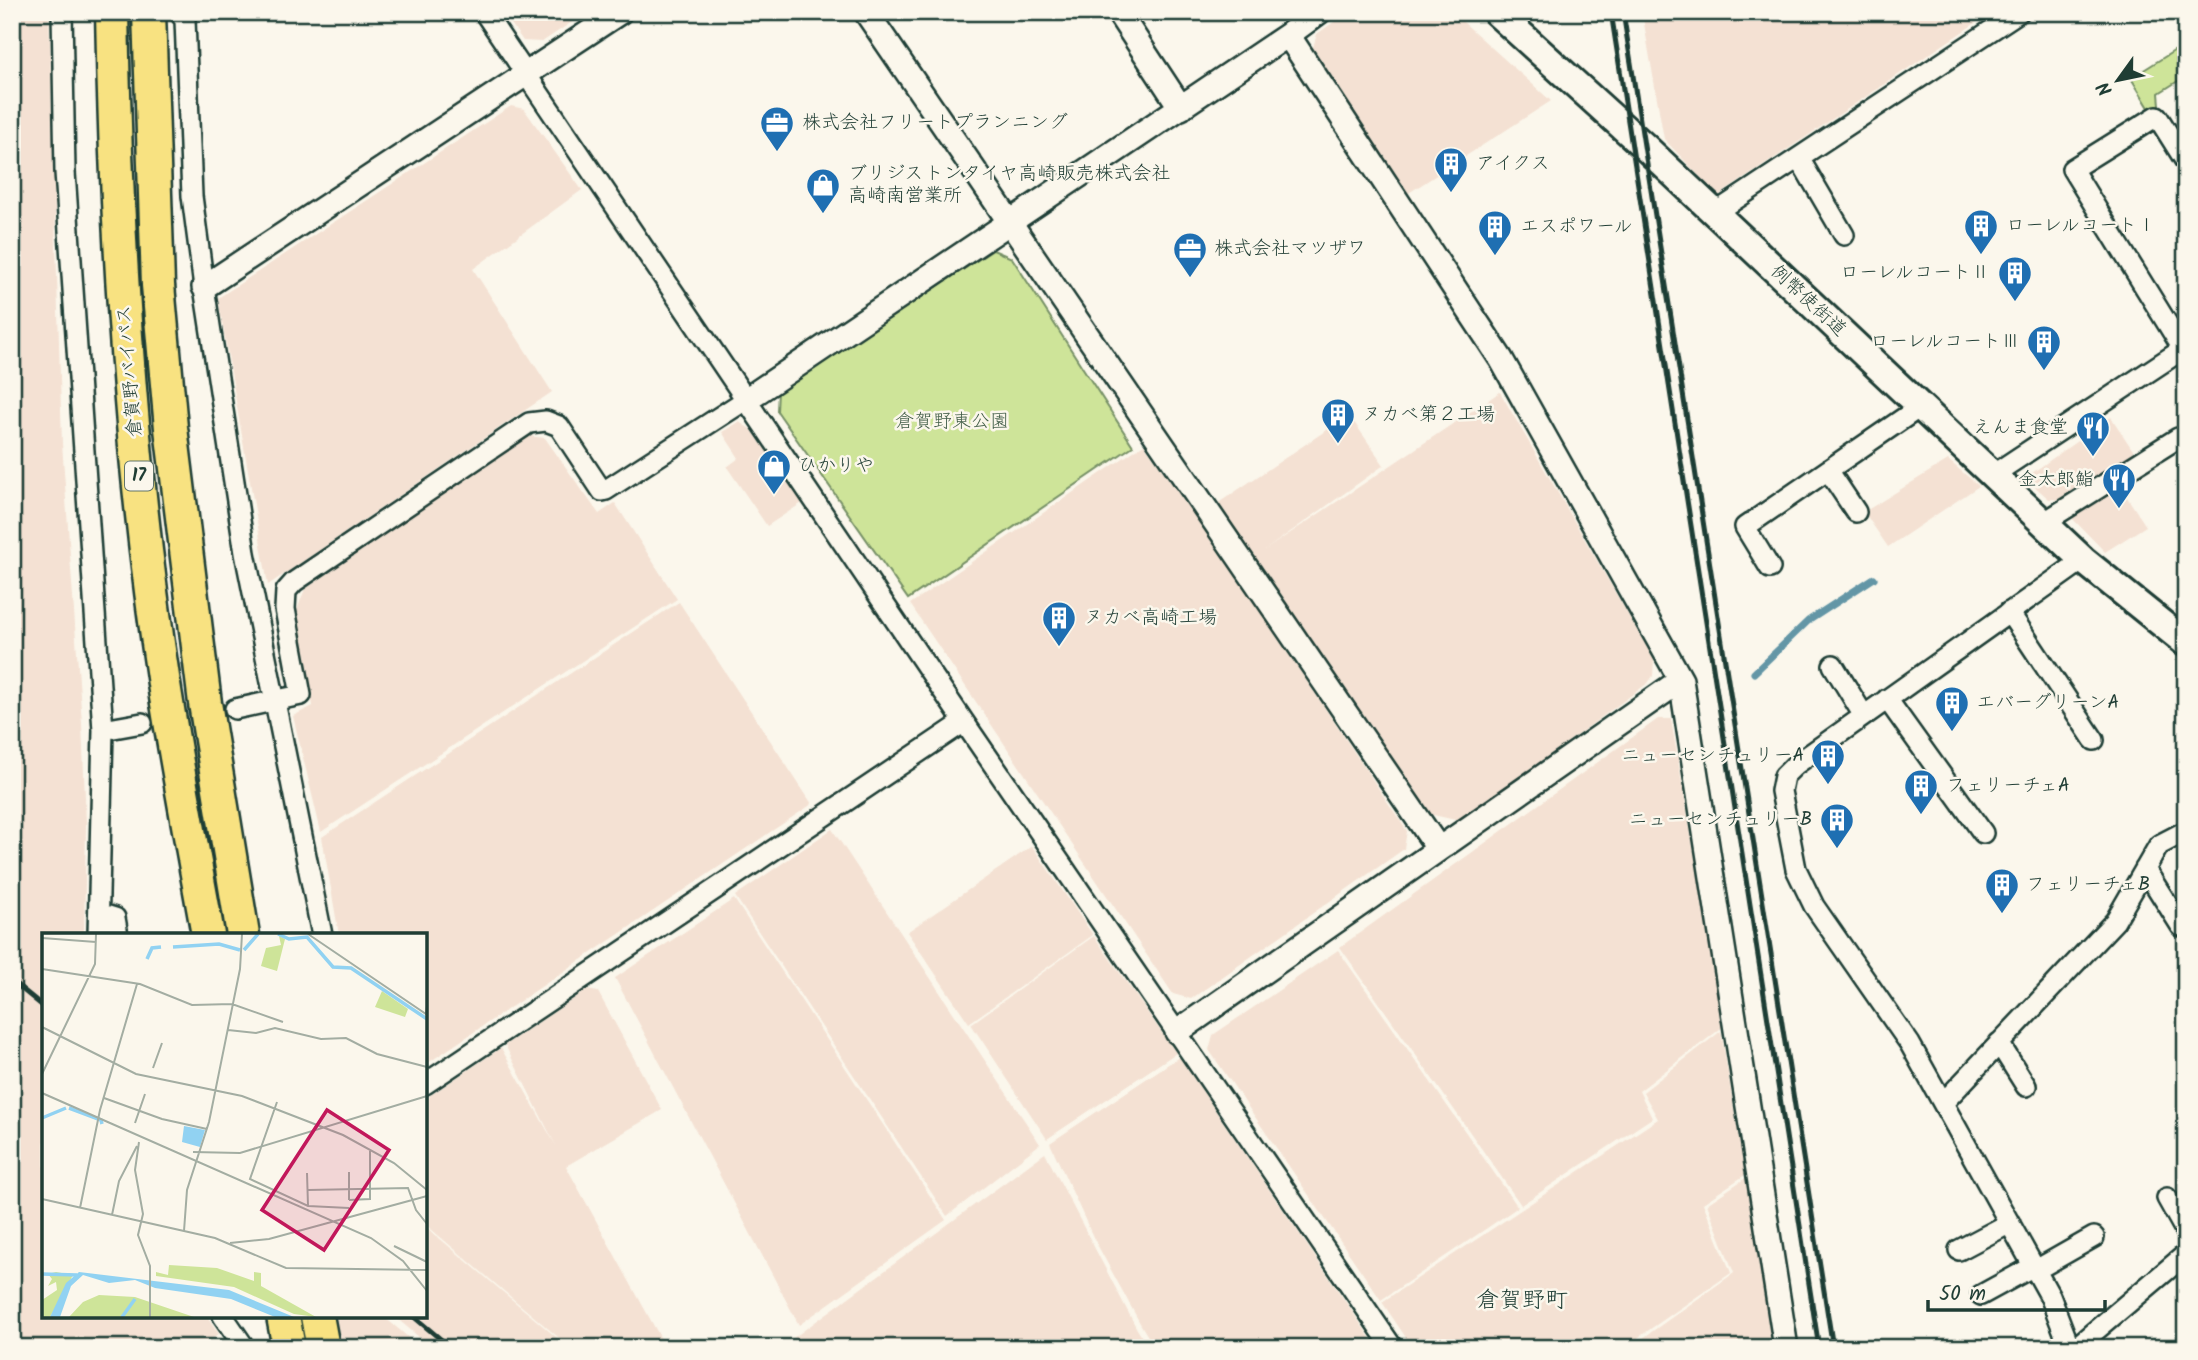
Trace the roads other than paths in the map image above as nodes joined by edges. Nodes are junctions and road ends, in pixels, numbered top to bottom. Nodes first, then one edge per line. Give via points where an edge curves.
1 (62, 12) edge
2 (113, 12) edge
3 (149, 12) edge
4 (179, 12) edge
5 (484, 12) edge
6 (620, 12) edge
7 (866, 12) edge
8 (1118, 12) edge
9 (1319, 12) edge
10 (1496, 12) edge
11 (2019, 12) edge
12 (1289, 35) junction
13 (527, 76) junction
14 (1181, 108) junction
15 (1799, 158) junction
16 (2186, 162) edge
17 (1715, 213) junction
18 (1008, 223) junction
19 (1843, 235) dead end
20 (204, 287) junction
21 (2185, 348) edge
22 (747, 399) junction
23 (1920, 407) junction
24 (2178, 438) dead end
25 (1828, 470) junction
26 (1991, 476) junction
27 (1856, 512) dead end
28 (2043, 523) junction
29 (2083, 560) junction
30 (1770, 568) dead end
31 (2009, 612) junction
32 (2186, 643) edge
33 (1833, 665) dead end
34 (1681, 680) junction
35 (1887, 699) junction
36 (274, 701) junction
37 (235, 709) tunnel mouth
38 (1864, 716) junction
39 (964, 722) junction
40 (142, 723) tunnel mouth
41 (103, 730) junction
42 (2094, 740) dead end
43 (2186, 831) edge
44 (1983, 833) dead end
45 (1438, 848) junction
46 (2146, 869) junction
47 (99, 914) junction
48 (2180, 926) dead end
49 (98, 933) edge
50 (118, 933) edge
51 (208, 933) edge
52 (243, 933) edge
53 (322, 933) edge
54 (1177, 1032) junction
55 (1999, 1043) junction
56 (427, 1083) edge
57 (2025, 1086) dead end
58 (1943, 1103) junction
59 (2167, 1198) dead end
60 (2010, 1223) junction
61 (2186, 1232) edge
62 (2094, 1237) dead end
63 (1959, 1250) dead end
64 (2186, 1254) edge
65 (2035, 1268) junction
66 (1981, 1295) dead end
67 (224, 1318) edge
68 (283, 1318) edge
69 (317, 1318) edge
70 (245, 1348) edge
71 (289, 1348) edge
72 (323, 1348) edge
73 (1393, 1348) edge
74 (1786, 1348) edge
75 (2072, 1348) edge

1 - 41 street via 65,173
2 - 51 highway, 倉賀野バイパス / 17 via 121,267 145,540 164,683
3 - 52 highway, 倉賀野バイパス / 17 via 158,285 171,428 205,703
4 - 20 street via 185,20 192,195
5 - 13 street
6 - 13 street
7 - 18 street
8 - 14 street
9 - 12 street
10 - 17 main road, 例幣使街道
11 - 15 street
12 - 14 street
12 - 34 street via 1501,359
13 - 20 street
13 - 22 street
14 - 18 street
15 - 17 street
15 - 19 street
16 - 21 street via 2157,116 2072,169
17 - 23 main road, 例幣使街道
18 - 22 street
18 - 45 street
20 - 36 street via 245,553
21 - 26 street
22 - 36 street via 602,491 559,426 547,421 529,423 295,582 286,592 285,609 301,695
22 - 39 street
23 - 25 street
23 - 26 main road, 例幣使街道
24 - 28 street
25 - 27 street
25 - 30 street via 1745,527
26 - 28 main road, 例幣使街道
28 - 29 main road, 例幣使街道
29 - 31 street
29 - 32 main road, 例幣使街道
31 - 35 street
31 - 42 street
33 - 38 street
34 - 45 street
34 - 74 street
35 - 38 street
35 - 44 street
36 - 37 street
36 - 53 street
38 - 58 street via 1784,776 1782,791 1796,869 1814,906 1910,1044
39 - 54 street
39 - 56 street
40 - 41 street
41 - 47 street
43 - 46 street via 2159,845
45 - 54 street
46 - 48 street
46 - 55 street via 2115,922
47 - 49 street
47 - 50 street via 115,918
54 - 73 street
55 - 57 street
55 - 58 street
58 - 60 street
59 - 61 street
60 - 63 street
60 - 65 street
62 - 65 street
64 - 75 street
65 - 66 street
65 - 75 street
67 - 70 street
68 - 71 highway
69 - 72 highway

